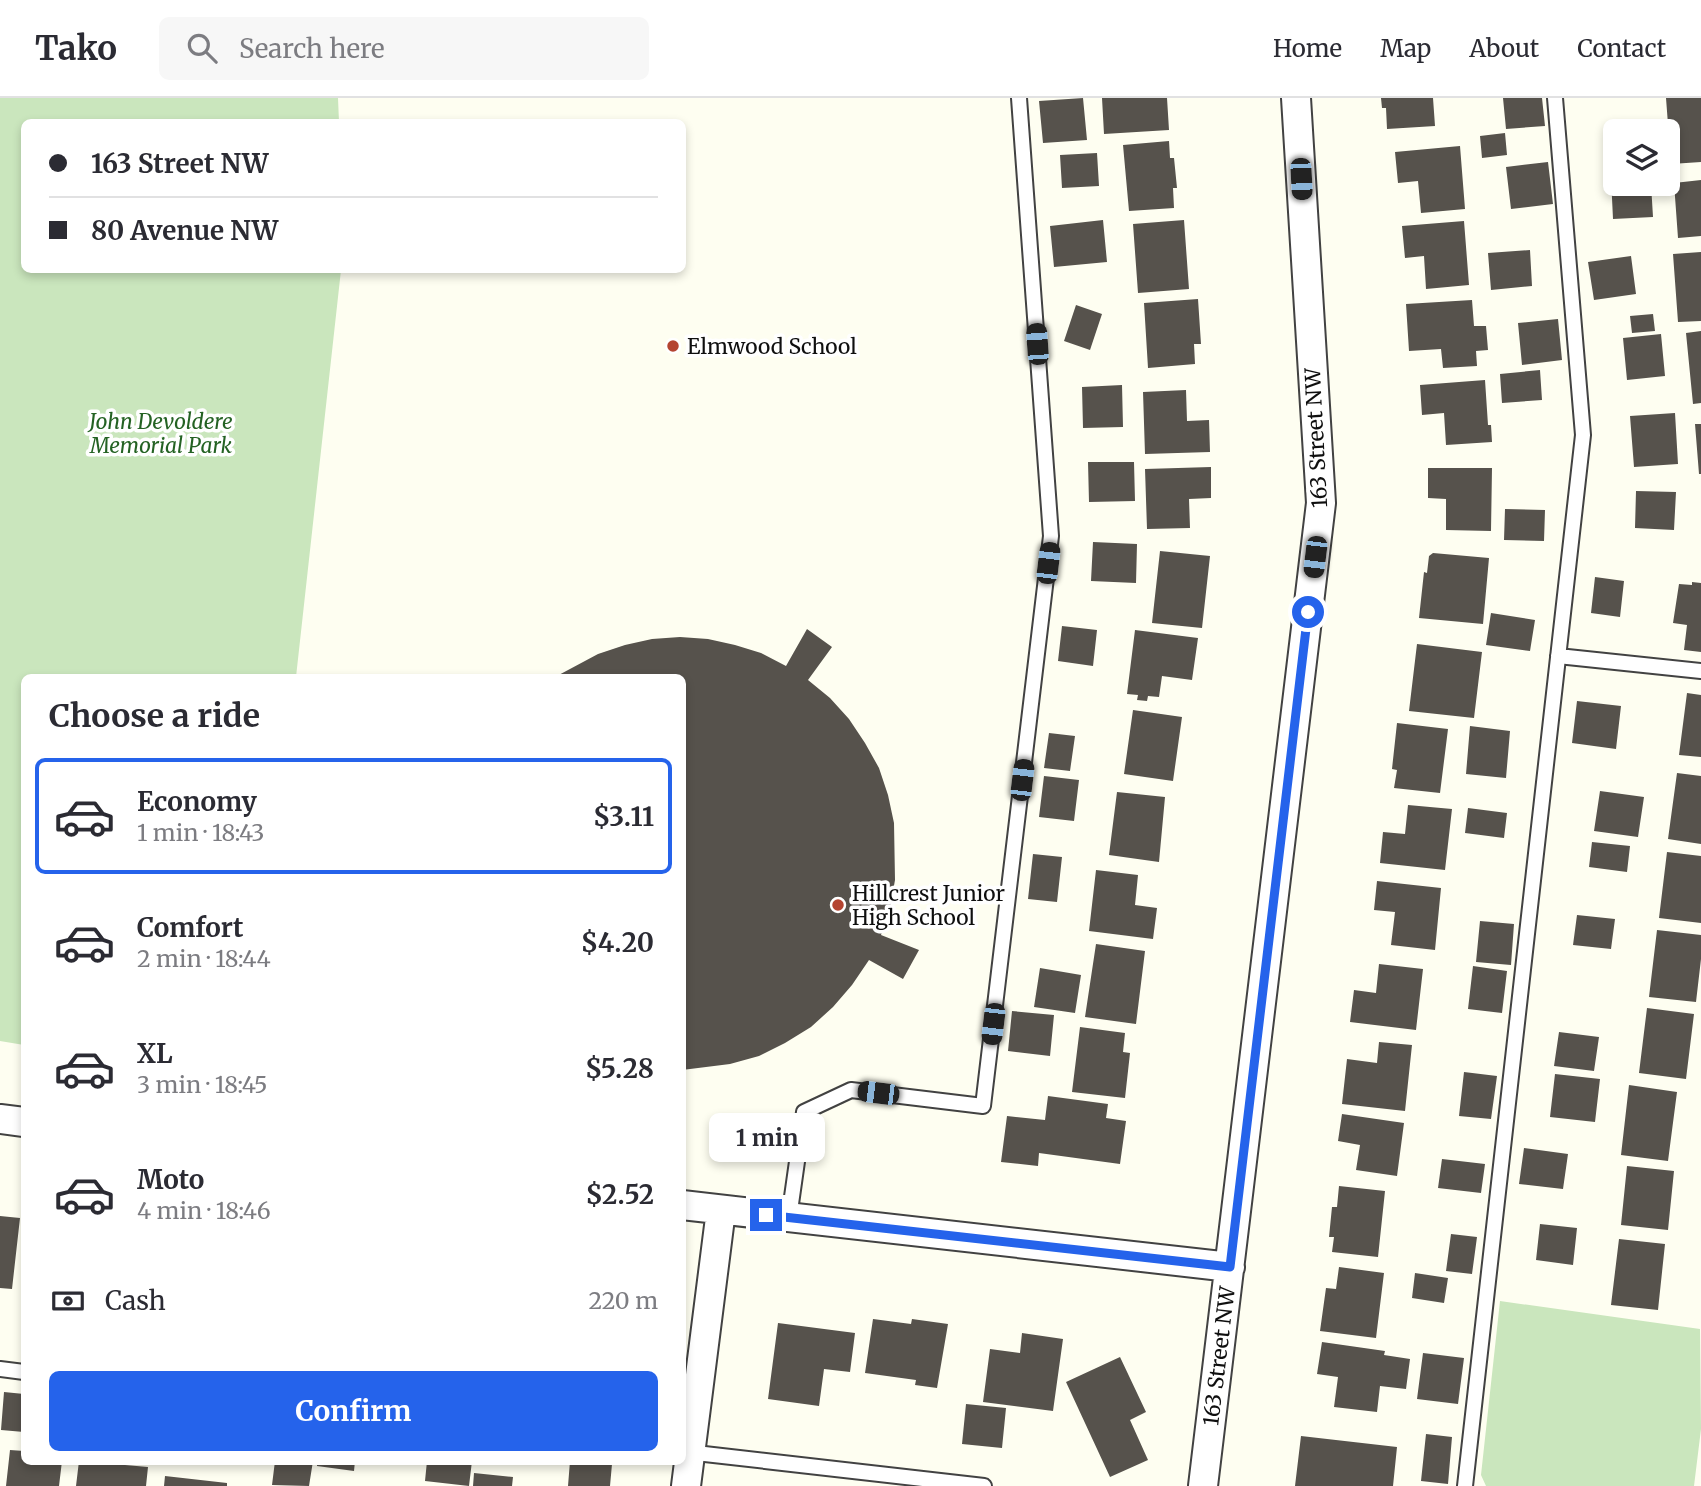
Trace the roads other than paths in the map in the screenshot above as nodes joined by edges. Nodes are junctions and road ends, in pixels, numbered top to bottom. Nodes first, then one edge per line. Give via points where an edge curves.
1 (1019, 98) edge
2 (1296, 98) edge
3 (1555, 98) edge
4 (1558, 656) junction
5 (1701, 671) edge
6 (0, 1119) edge
7 (21, 1122) edge
8 (686, 1206) edge
9 (721, 1210) junction
10 (789, 1218) junction
11 (1230, 1267) junction
12 (0, 1369) edge
13 (21, 1372) edge
14 (687, 1452) edge
15 (940, 1483) edge
16 (686, 1486) edge
17 (984, 1486) edge
18 (1203, 1486) edge
19 (1465, 1486) edge

1 - 10 lane via 1051,536 983,1106 851,1090 804,1112
2 - 11 street, 163 Street NW via 1321,503
3 - 4 lane via 1583,435
4 - 5 lane
4 - 19 lane
6 - 7 street
8 - 9 street
9 - 10 street
9 - 14 street
10 - 11 street
11 - 18 street, 163 Street NW
12 - 13 lane
14 - 15 lane
14 - 16 street
15 - 17 lane

